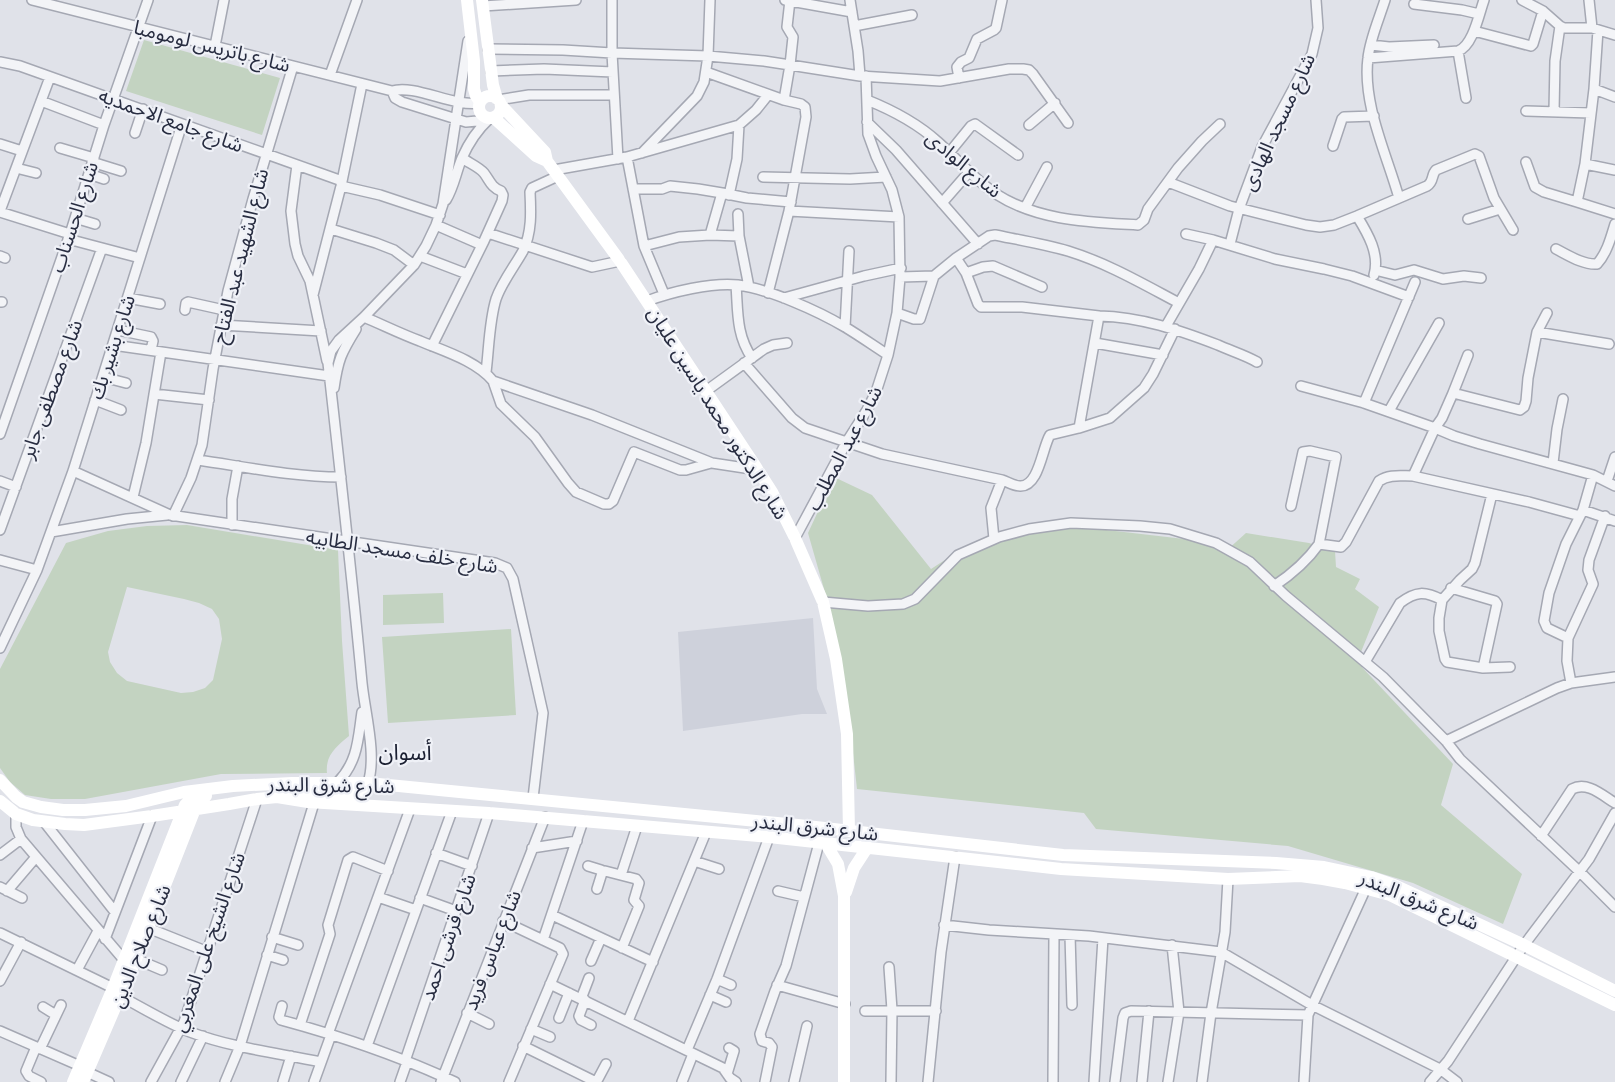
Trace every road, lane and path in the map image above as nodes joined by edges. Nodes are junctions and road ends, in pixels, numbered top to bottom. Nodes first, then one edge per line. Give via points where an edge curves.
1 (32, 0) edge
2 (148, 0) edge
3 (224, 0) edge
4 (357, 0) edge
5 (467, 0) edge
6 (562, 0) edge
7 (576, 0) edge
8 (612, 0) edge
9 (710, 0) edge
10 (788, 0) edge
11 (850, 0) edge
12 (1002, 0) edge
13 (1316, 0) edge
14 (1385, 0) edge
15 (1484, 0) edge
16 (1522, 0) edge
17 (1589, 0) edge
18 (43, 1) edge
19 (482, 3) edge
20 (1414, 4) dead end
21 (1543, 11) junction
22 (852, 12) junction
23 (1479, 14) junction
24 (912, 15) dead end
25 (854, 26) junction
26 (1560, 26) junction
27 (137, 27) junction
28 (470, 27) junction
29 (1595, 29) junction
30 (1474, 31) junction
31 (1615, 35) edge
32 (1371, 45) junction
33 (1434, 45) dead end
34 (215, 46) junction
35 (488, 50) junction
36 (1458, 51) junction
37 (612, 53) junction
38 (708, 56) junction
39 (1368, 58) junction
40 (0, 62) edge
41 (790, 65) junction
42 (293, 66) junction
43 (491, 71) junction
44 (613, 72) junction
45 (706, 72) junction
46 (330, 75) junction
47 (863, 76) junction
48 (50, 77) junction
49 (959, 78) junction
50 (363, 84) junction
51 (1594, 89) junction
52 (392, 91) junction
53 (614, 95) junction
54 (768, 95) junction
55 (1615, 97) edge
56 (1466, 98) dead end
57 (113, 99) junction
58 (784, 100) junction
59 (867, 100) junction
60 (41, 101) junction
61 (499, 101) junction
62 (459, 102) junction
63 (479, 103) junction
64 (1055, 103) junction
65 (143, 109) junction
66 (1526, 111) dead end
67 (1554, 111) junction
68 (1591, 113) junction
69 (1374, 116) junction
70 (490, 118) junction
71 (456, 119) junction
72 (867, 122) junction
73 (1068, 123) dead end
74 (182, 124) junction
75 (1220, 124) dead end
76 (104, 125) junction
77 (739, 125) junction
78 (1029, 125) dead end
79 (135, 133) dead end
80 (0, 144) edge
81 (1333, 146) dead end
82 (60, 148) dead end
83 (22, 151) junction
84 (642, 153) junction
85 (949, 153) junction
86 (267, 154) junction
87 (1018, 155) dead end
88 (462, 158) junction
89 (622, 158) junction
90 (93, 160) junction
91 (1526, 162) dead end
92 (1585, 164) junction
93 (297, 165) junction
94 (1047, 167) dead end
95 (16, 168) junction
96 (553, 169) junction
97 (1615, 170) edge
98 (121, 171) dead end
99 (969, 172) junction
100 (36, 173) dead end
101 (89, 174) junction
102 (764, 177) dead end
103 (886, 177) junction
104 (795, 178) junction
105 (104, 179) dead end
106 (1167, 182) junction
107 (341, 184) junction
108 (633, 189) junction
109 (725, 194) junction
110 (1399, 198) junction
111 (1577, 202) junction
112 (942, 203) junction
113 (442, 204) junction
114 (790, 206) junction
115 (1025, 208) junction
116 (1239, 208) junction
117 (1500, 209) junction
118 (0, 211) edge
119 (738, 214) dead end
120 (1615, 214) edge
121 (440, 215) junction
122 (1357, 216) junction
123 (899, 217) junction
124 (75, 218) junction
125 (1468, 219) dead end
126 (95, 224) dead end
127 (1615, 224) edge
128 (436, 225) junction
129 (331, 229) junction
130 (1513, 230) dead end
131 (488, 233) junction
132 (1186, 234) dead end
133 (710, 235) junction
134 (1613, 235) edge
135 (69, 236) junction
136 (739, 236) junction
137 (1213, 240) junction
138 (978, 244) junction
139 (1230, 244) junction
140 (482, 245) junction
141 (525, 245) junction
142 (644, 246) junction
143 (102, 248) junction
144 (1556, 249) dead end
145 (849, 251) dead end
146 (420, 256) junction
147 (140, 258) junction
148 (956, 258) junction
149 (620, 261) junction
150 (414, 265) junction
151 (1375, 270) junction
152 (901, 272) junction
153 (966, 273) junction
154 (467, 274) junction
155 (934, 276) junction
156 (1480, 278) dead end
157 (848, 281) junction
158 (1415, 282) dead end
159 (1371, 283) junction
160 (735, 285) junction
161 (1042, 286) dead end
162 (749, 287) junction
163 (768, 292) junction
164 (664, 294) junction
165 (313, 295) junction
166 (1409, 297) junction
167 (128, 298) junction
168 (784, 298) junction
169 (647, 301) junction
170 (1179, 303) junction
171 (160, 304) dead end
172 (185, 310) dead end
173 (224, 310) junction
174 (897, 313) junction
175 (1547, 314) dead end
176 (1099, 316) junction
177 (364, 317) junction
178 (1439, 323) dead end
179 (221, 325) junction
180 (845, 327) junction
181 (1171, 328) junction
182 (118, 330) junction
183 (321, 331) junction
184 (1537, 332) junction
185 (787, 343) dead end
186 (1095, 343) junction
187 (1608, 344) dead end
188 (113, 345) junction
189 (432, 346) junction
190 (156, 351) junction
191 (888, 355) junction
192 (1163, 355) junction
193 (1468, 355) dead end
194 (215, 359) junction
195 (748, 360) junction
196 (1257, 362) dead end
197 (328, 363) junction
198 (486, 372) junction
199 (329, 376) junction
200 (103, 377) junction
201 (494, 381) junction
202 (126, 383) dead end
203 (1301, 386) dead end
204 (706, 391) junction
205 (1453, 393) junction
206 (154, 394) junction
207 (332, 399) junction
208 (1563, 399) dead end
209 (95, 400) junction
210 (209, 400) junction
211 (1364, 403) junction
212 (121, 410) dead end
213 (1389, 411) junction
214 (1080, 428) junction
215 (1435, 428) junction
216 (0, 434) edge
217 (641, 435) junction
218 (846, 443) junction
219 (634, 452) junction
220 (1615, 457) edge
221 (198, 460) junction
222 (712, 463) junction
223 (1553, 463) junction
224 (238, 466) junction
225 (758, 470) junction
226 (73, 471) junction
227 (1593, 475) junction
228 (1413, 476) junction
229 (341, 477) junction
230 (1002, 480) junction
231 (0, 481) edge
232 (1611, 483) edge
233 (16, 487) junction
234 (1492, 494) junction
235 (133, 497) junction
236 (1291, 506) dead end
237 (1582, 513) junction
238 (171, 515) junction
239 (1605, 516) junction
240 (1615, 521) edge
241 (232, 525) junction
242 (0, 530) edge
243 (51, 532) junction
244 (795, 537) junction
245 (994, 539) junction
246 (348, 541) junction
247 (1319, 543) junction
248 (0, 560) edge
249 (37, 570) junction
250 (1274, 586) junction
251 (1451, 588) junction
252 (1442, 600) junction
253 (823, 602) junction
254 (1568, 638) junction
255 (0, 648) edge
256 (1365, 662) junction
257 (1510, 667) dead end
258 (1483, 668) junction
259 (1615, 677) edge
260 (1571, 683) junction
261 (364, 700) junction
262 (1446, 741) junction
263 (0, 780) edge
264 (337, 783) junction
265 (368, 783) junction
266 (249, 785) junction
267 (399, 785) junction
268 (286, 798) junction
269 (533, 798) junction
270 (257, 799) junction
271 (314, 802) junction
272 (0, 803) edge
273 (1615, 803) edge
274 (410, 809) junction
275 (188, 810) junction
276 (452, 811) junction
277 (489, 813) junction
278 (16, 814) junction
279 (152, 816) junction
280 (544, 817) junction
281 (1614, 818) edge
282 (583, 821) junction
283 (45, 823) junction
284 (637, 826) junction
285 (849, 831) junction
286 (706, 832) junction
287 (1541, 836) junction
288 (769, 837) junction
289 (21, 839) junction
290 (577, 842) junction
291 (822, 843) junction
292 (532, 848) junction
293 (867, 848) junction
294 (436, 853) junction
295 (0, 855) edge
296 (36, 857) junction
297 (955, 857) junction
298 (694, 861) junction
299 (1230, 862) junction
300 (1249, 863) junction
301 (472, 866) junction
302 (588, 866) dead end
303 (719, 869) dead end
304 (388, 871) junction
305 (603, 872) junction
306 (1580, 872) junction
307 (621, 875) junction
308 (1250, 878) junction
309 (1228, 879) junction
310 (1366, 888) junction
311 (2, 889) edge
312 (597, 889) dead end
313 (778, 891) dead end
314 (844, 896) junction
315 (378, 897) junction
316 (804, 897) junction
317 (22, 898) dead end
318 (420, 898) junction
319 (1615, 908) edge
320 (416, 910) junction
321 (456, 911) junction
322 (116, 912) junction
323 (552, 915) junction
324 (503, 921) junction
325 (944, 925) junction
326 (148, 928) junction
327 (98, 931) junction
328 (0, 933) edge
329 (202, 934) dead end
330 (1054, 934) junction
331 (1071, 935) junction
332 (272, 937) junction
333 (212, 938) junction
334 (601, 938) junction
335 (1103, 938) junction
336 (105, 939) junction
337 (543, 940) junction
338 (21, 942) junction
339 (298, 945) dead end
340 (1172, 945) junction
341 (1524, 945) junction
342 (622, 948) junction
343 (208, 952) junction
344 (1221, 952) junction
345 (267, 955) junction
346 (1516, 957) junction
347 (130, 959) junction
348 (283, 960) dead end
349 (591, 960) dead end
350 (653, 963) junction
351 (889, 967) dead end
352 (77, 970) junction
353 (162, 970) dead end
354 (589, 978) dead end
355 (717, 979) junction
356 (0, 981) edge
357 (550, 984) junction
358 (731, 985) dead end
359 (777, 985) junction
360 (1615, 991) edge
361 (117, 992) junction
362 (569, 993) junction
363 (710, 995) junction
364 (583, 1000) junction
365 (726, 1002) dead end
366 (845, 1004) junction
367 (61, 1005) dead end
368 (1072, 1005) dead end
369 (1615, 1005) edge
370 (282, 1006) dead end
371 (43, 1007) dead end
372 (892, 1010) junction
373 (1310, 1010) junction
374 (865, 1011) dead end
375 (936, 1011) junction
376 (1149, 1011) junction
377 (1179, 1012) junction
378 (1211, 1013) junction
379 (467, 1014) junction
380 (56, 1015) junction
381 (559, 1018) dead end
382 (628, 1021) junction
383 (489, 1024) dead end
384 (591, 1024) dead end
385 (300, 1025) junction
386 (807, 1026) dead end
387 (181, 1028) junction
388 (531, 1029) junction
389 (0, 1031) edge
390 (329, 1034) junction
391 (204, 1036) junction
392 (550, 1037) dead end
393 (240, 1046) junction
394 (367, 1046) junction
395 (524, 1046) junction
396 (38, 1048) junction
397 (729, 1048) dead end
398 (690, 1052) junction
399 (291, 1056) junction
400 (406, 1061) junction
401 (321, 1062) junction
402 (606, 1064) dead end
403 (1440, 1069) junction
404 (83, 1073) edge
405 (578, 1078) edge
406 (442, 1079) edge
407 (730, 1079) edge
408 (591, 1081) edge
409 (41, 1082) edge
410 (73, 1082) edge
411 (109, 1082) edge
412 (151, 1082) edge
413 (181, 1082) edge
414 (225, 1082) edge
415 (283, 1082) edge
416 (314, 1082) edge
417 (400, 1082) edge
418 (455, 1082) edge
419 (508, 1082) edge
420 (682, 1082) edge
421 (765, 1082) edge
422 (794, 1082) edge
423 (844, 1082) edge
424 (891, 1082) edge
425 (928, 1082) edge
426 (1053, 1082) edge
427 (1094, 1082) edge
428 (1115, 1082) edge
429 (1142, 1082) edge
430 (1168, 1082) edge
431 (1202, 1082) edge
432 (1304, 1082) edge
433 (1430, 1082) edge
434 (1457, 1082) edge

1 - 18 street, شارع باتريس لومومبا
2 - 27 street, شارع الحسناب
3 - 34 street
4 - 46 street
5 - 28 main road
6 - 7 street
6 - 19 street
8 - 37 street
9 - 38 street
10 - 22 street
10 - 41 street via 788,27 793,37
11 - 22 street, شارع عبد المطلب
12 - 49 street via 996,28 977,39 969,58 957,67
13 - 116 street, شارع مسجد الهادى via 1318,28 1312,54 1262,147
14 - 32 street
15 - 23 street
16 - 21 street
17 - 29 street
18 - 27 street, شارع باتريس لومومبا
19 - 35 main road
20 - 23 street
21 - 26 street
21 - 30 street via 1531,46
22 - 25 street, شارع عبد المطلب
23 - 30 street
24 - 25 street
25 - 47 street, شارع عبد المطلب
26 - 29 street
26 - 67 street
27 - 34 street, شارع باتريس لومومبا
27 - 57 street, شارع الحسناب
28 - 62 street
28 - 63 main road via 474,89
29 - 31 street
29 - 51 street
30 - 36 street via 1466,47
32 - 33 street
32 - 39 street
34 - 42 street, شارع باتريس لومومبا
35 - 37 street
35 - 43 main road
36 - 39 street
36 - 56 street
37 - 38 street
37 - 44 street
38 - 41 street
38 - 45 street
39 - 69 street
40 - 48 street, شارع جامع الاحمديه
41 - 47 street
41 - 58 street
42 - 46 street, شارع باتريس لومومبا
42 - 86 street, شارع الشهيد عبد الفتاح
43 - 44 street
43 - 61 main road
44 - 53 street
45 - 54 street
45 - 84 street via 697,96
46 - 50 street, شارع باتريس لومومبا
47 - 49 street via 940,81
47 - 59 street, شارع عبد المطلب
48 - 57 street, شارع جامع الاحمديه
48 - 60 street
49 - 64 street via 1009,69 1029,70
50 - 52 street, شارع باتريس لومومبا
50 - 107 street
51 - 55 street
51 - 68 street
52 - 62 street, شارع باتريس لومومبا via 405,90
52 - 71 street, شارع باتريس لومومبا via 402,102
53 - 61 street via 529,95
53 - 89 street
54 - 58 street
54 - 77 street
57 - 65 street, شارع جامع الاحمديه
57 - 76 street, شارع الحسناب
58 - 104 street via 801,104 806,111
59 - 72 street, شارع عبد المطلب
59 - 85 street, شارع الوادى via 921,128
60 - 76 street
60 - 83 street
61 - 63 main road via 488,96
61 - 70 main road via 500,112
61 - 96 main road, شارع الدكتور محمد ياسين عليان via 545,152
62 - 63 street, شارع باتريس لومومبا
62 - 71 street
63 - 70 main road via 479,110
64 - 73 street
64 - 78 street
65 - 74 street, شارع جامع الاحمديه
65 - 79 street
66 - 67 street
67 - 68 street
68 - 92 street
69 - 81 street via 1344,117
69 - 110 street
70 - 71 street, شارع باتريس لومومبا via 473,122
70 - 88 street via 474,134
70 - 96 main road, شارع الدكتور محمد ياسين عليان
71 - 113 street
72 - 103 street, شارع عبد المطلب via 871,145
72 - 112 street
74 - 86 street, شارع جامع الاحمديه
74 - 147 street, شارع بشير بك
75 - 106 street
76 - 90 street, شارع الحسناب
77 - 84 street
77 - 109 street via 737,159
80 - 83 street
82 - 90 street
83 - 95 street
84 - 89 street
85 - 87 street via 975,124
85 - 99 street, شارع الوادى
86 - 93 street, شارع جامع الاحمديه
86 - 173 street, شارع الشهيد عبد الفتاح
88 - 113 street via 452,190
88 - 131 street via 481,171 503,195
89 - 96 street
89 - 108 street
90 - 98 street
90 - 101 street, شارع الحسناب
91 - 111 street via 1535,188
92 - 97 street
92 - 111 street
93 - 107 street, شارع جامع الاحمديه
93 - 165 street via 291,218 296,250
94 - 115 street
95 - 100 street
95 - 118 street
96 - 141 street via 530,192 530,225
96 - 149 main road, شارع الدكتور محمد ياسين عليان
99 - 112 street
99 - 115 street, شارع الوادى via 997,195
101 - 105 street
101 - 124 street, شارع الحسناب
102 - 104 street
103 - 104 street
103 - 123 street, شارع عبد المطلب
104 - 114 street
106 - 115 street, شارع الوادى via 1138,225 1089,222
106 - 116 street
107 - 121 street, شارع جامع الاحمديه
107 - 129 street
108 - 109 street via 676,186
108 - 142 street
109 - 114 street
109 - 133 street
110 - 117 street via 1429,185 1436,170 1475,154
110 - 122 street
111 - 120 street
112 - 138 street
113 - 121 street
114 - 123 street
114 - 163 street
116 - 122 street via 1313,226 1334,225
116 - 139 street, شارع مسجد الهادى
117 - 125 street
117 - 130 street
118 - 135 street
119 - 136 street
121 - 128 street
122 - 151 street via 1374,250
123 - 152 street, شارع عبد المطلب
124 - 126 street
124 - 135 street, شارع الحسناب
127 - 134 street
128 - 140 street
128 - 146 street
129 - 150 street via 394,250
129 - 165 street
131 - 140 street
131 - 141 street
132 - 137 street
133 - 136 street
133 - 142 street via 670,238
134 - 144 street via 1595,265
135 - 143 street
135 - 216 street, شارع الحسناب
136 - 162 street
137 - 139 street
137 - 170 street
138 - 148 street
138 - 170 street via 995,235 1068,251
139 - 159 street
140 - 154 street
141 - 149 street via 592,267
141 - 198 street via 496,301
142 - 164 street
143 - 147 street
143 - 233 street, شارع مصطفى جابر
145 - 157 street
146 - 150 street
146 - 154 street
147 - 167 street, شارع بشير بك
148 - 153 street
148 - 155 street
149 - 169 main road, شارع الدكتور محمد ياسين عليان
150 - 177 street
151 - 156 street via 1395,275 1414,270 1437,278
151 - 159 street
152 - 155 street
152 - 157 street
152 - 174 street, شارع عبد المطلب
153 - 161 street via 993,266
153 - 176 street via 978,304 984,308 1022,307
154 - 189 street
155 - 174 street via 920,319
157 - 168 street
157 - 180 street
158 - 166 street
159 - 166 street
160 - 162 street
160 - 164 street
160 - 195 street
162 - 163 street
163 - 168 street
164 - 169 street
165 - 183 street
166 - 211 street
167 - 171 street
167 - 182 street, شارع بشير بك
168 - 180 street
169 - 204 main road, شارع الدكتور محمد ياسين عليان
170 - 181 street
172 - 173 street via 188,302
173 - 179 street, شارع الشهيد عبد الفتاح
174 - 191 street, شارع عبد المطلب
175 - 184 street
176 - 181 street
176 - 186 street
177 - 189 street
177 - 197 street via 334,345
177 - 207 street via 340,355
178 - 213 street
179 - 183 street
179 - 194 street, شارع الشهيد عبد الفتاح
180 - 191 street
181 - 192 street
181 - 196 street
182 - 188 street, شارع بشير بك
182 - 190 street via 151,338
183 - 197 street
184 - 187 street
184 - 205 street via 1526,401 1520,410
185 - 195 street via 768,346
186 - 192 street
186 - 214 street
188 - 190 street
188 - 200 street, شارع بشير بك
189 - 198 street
190 - 194 street
190 - 206 street
191 - 218 street, شارع عبد المطلب via 876,392
192 - 214 street via 1144,388 1129,402 1110,418
193 - 205 street
194 - 199 street
194 - 210 street, شارع الشهيد عبد الفتاح
195 - 204 street
195 - 218 street via 799,425
197 - 199 street
198 - 201 street
199 - 207 street
200 - 202 street
200 - 209 street, شارع بشير بك
201 - 217 street
201 - 219 street via 501,404 535,437 576,492 609,504 620,489
203 - 211 street
204 - 225 main road, شارع الدكتور محمد ياسين عليان
205 - 215 street
206 - 210 street
206 - 235 street
207 - 229 street
208 - 223 street
209 - 212 street
209 - 226 street, شارع بشير بك
210 - 221 street, شارع الشهيد عبد الفتاح
211 - 213 street
213 - 215 street
214 - 230 street via 1050,435 1031,483 1018,486
215 - 223 street
215 - 228 street
217 - 219 street
217 - 222 street
218 - 230 street
218 - 244 street, شارع عبد المطلب
219 - 222 street via 680,470
220 - 232 street
221 - 224 street
221 - 238 street, شارع الشهيد عبد الفتاح
222 - 225 street
223 - 227 street
224 - 229 street via 310,477
224 - 241 street
225 - 244 main road, شارع الدكتور محمد ياسين عليان
226 - 235 street, شارع خلف مسجد الطابيه
226 - 243 street, شارع بشير بك
227 - 232 street
227 - 237 street
228 - 234 street
228 - 247 street via 1395,475 1379,481 1341,547
229 - 246 street
230 - 245 street via 991,508
231 - 233 street
233 - 242 street, شارع مصطفى جابر
234 - 237 street
234 - 251 street via 1475,562
235 - 238 street, شارع خلف مسجد الطابيه
236 - 247 street via 1304,452 1334,456
237 - 239 street
237 - 254 street via 1556,569 1544,621 1547,628
238 - 241 street, شارع خلف مسجد الطابيه
238 - 243 street
239 - 240 street
239 - 254 street via 1589,560 1593,584
241 - 246 street, شارع خلف مسجد الطابيه
243 - 249 street, شارع بشير بك
244 - 253 main road, شارع الدكتور محمد ياسين عليان
245 - 250 street via 1071,523 1170,529 1233,552 1250,562
245 - 253 street via 958,555 915,599 903,604
246 - 261 street
246 - 269 street, شارع خلف مسجد الطابيه via 495,562 511,573 543,713
247 - 250 street via 1312,554
248 - 249 street
249 - 255 street, شارع بشير بك
250 - 256 street
251 - 252 street
251 - 258 street via 1497,604
252 - 256 street via 1425,593 1400,603
252 - 258 street via 1439,631 1445,659
253 - 285 main road, شارع الدكتور محمد ياسين عليان via 847,735
254 - 260 street
256 - 262 street
257 - 258 street
259 - 260 street
260 - 262 street
261 - 264 street via 355,753
261 - 265 street via 372,759
262 - 287 street
263 - 266 main road, شارع شرق البندر via 23,802 63,810 126,806 183,792
264 - 265 main road, شارع شرق البندر
264 - 266 main road, شارع شرق البندر
265 - 267 main road, شارع شرق البندر
265 - 268 main road via 356,795 305,792
266 - 275 main road via 233,792 195,797 188,801
267 - 269 main road, شارع شرق البندر
267 - 274 main road via 395,798
268 - 270 main road, شارع شرق البندر
268 - 271 main road, شارع شرق البندر
269 - 285 main road, شارع شرق البندر
270 - 275 main road, شارع شرق البندر
270 - 333 street, شارع الشيخ على المغربي
271 - 274 main road, شارع شرق البندر
271 - 332 street
272 - 278 main road, شارع شرق البندر
273 - 287 street via 1579,785 1572,789
274 - 276 main road, شارع شرق البندر
274 - 304 street
275 - 279 main road, شارع شرق البندر
275 - 326 main road, شارع صلاح الدين
275 - 347 main road, شارع صلاح الدين
276 - 277 main road, شارع شرق البندر
276 - 294 street
277 - 280 main road, شارع شرق البندر
277 - 301 street, شارع قرشى احمد
278 - 283 main road, شارع شرق البندر
278 - 289 street
279 - 283 main road, شارع شرق البندر via 84,825
279 - 322 street
280 - 282 main road, شارع شرق البندر
280 - 292 street, شارع عباس فريد
281 - 306 street
282 - 284 main road, شارع شرق البندر
282 - 290 street
283 - 322 street
284 - 286 main road, شارع شرق البندر
284 - 307 street
285 - 299 main road, شارع شرق البندر via 1063,855
286 - 288 main road, شارع شرق البندر
286 - 298 street
287 - 306 street
288 - 291 main road, شارع شرق البندر
288 - 355 street
289 - 295 street
289 - 296 street
290 - 292 street
290 - 323 street
291 - 293 main road, شارع شرق البندر
291 - 314 main road via 838,864
291 - 316 street
292 - 324 street, شارع عباس فريد
293 - 297 main road, شارع شرق البندر
293 - 314 main road via 854,868
294 - 301 street
294 - 318 street
296 - 311 street
296 - 327 street
297 - 309 main road, شارع شرق البندر
297 - 325 street
298 - 303 street
298 - 350 street
299 - 300 main road, شارع شرق البندر
299 - 309 main road
300 - 308 main road via 1253,872
300 - 341 main road, شارع شرق البندر via 1300,864 1371,877
301 - 321 street, شارع قرشى احمد
302 - 305 street
304 - 315 street
304 - 385 street via 353,857 348,861 328,925 330,934
305 - 307 street
305 - 312 street
306 - 319 street
306 - 341 street
307 - 342 street via 639,883 633,900 639,906
308 - 309 main road, شارع شرق البندر
308 - 310 main road, شارع شرق البندر via 1300,876
309 - 344 street
310 - 346 main road, شارع شرق البندر
310 - 373 street
311 - 317 street
313 - 316 street
314 - 366 main road
315 - 320 street
315 - 390 street
316 - 359 street via 786,966
318 - 320 street
318 - 321 street
320 - 394 street
321 - 400 street, شارع قرشى احمد
322 - 336 street
323 - 334 street
323 - 337 street
324 - 337 street
324 - 379 street, شارع عباس فريد
325 - 330 street
325 - 375 street
326 - 343 street
326 - 347 main road, شارع صلاح الدين
327 - 336 street
327 - 352 street
328 - 338 street
329 - 333 street
330 - 331 street
330 - 426 street
331 - 335 street
331 - 368 street
332 - 339 street
332 - 345 street
333 - 343 street, شارع الشيخ على المغربي
334 - 342 street
334 - 349 street
335 - 340 street
335 - 427 street
336 - 347 street
337 - 357 street via 560,948 563,954
338 - 352 street
338 - 356 street
340 - 344 street
340 - 377 street
341 - 346 street
341 - 360 main road, شارع شرق البندر
342 - 350 street
343 - 387 street, شارع الشيخ على المغربي
344 - 373 street
344 - 378 street
345 - 348 street
345 - 393 street
346 - 369 main road, شارع شرق البندر
346 - 403 street
347 - 353 street
347 - 361 main road, شارع صلاح الدين
350 - 382 street
351 - 372 street
352 - 361 street
354 - 364 street
355 - 358 street
355 - 363 street
357 - 362 street
357 - 388 street
359 - 366 street
359 - 421 street via 760,1037 772,1047
361 - 387 street
361 - 404 main road, شارع صلاح الدين
362 - 364 street
362 - 381 street
363 - 365 street
363 - 398 street
364 - 382 street
364 - 384 street via 579,1016
366 - 423 main road
367 - 380 street
370 - 385 street via 280,1019
371 - 380 street
372 - 374 street
372 - 375 street
372 - 424 street
373 - 378 street
373 - 403 street via 1362,1029
373 - 432 street
375 - 425 street
376 - 377 street
376 - 428 street via 1125,1013
376 - 429 street
377 - 378 street
377 - 430 street
378 - 431 street
379 - 383 street
379 - 406 street, شارع عباس فريد
380 - 396 street
382 - 398 street
385 - 390 street
386 - 422 street
387 - 391 street
387 - 412 street, شارع الشيخ على المغربي
388 - 392 street
388 - 395 street
389 - 396 street
390 - 394 street
390 - 401 street
391 - 393 street
391 - 413 street
393 - 399 street
393 - 414 street
394 - 400 street
395 - 405 street
395 - 419 street
396 - 404 street
396 - 409 street via 26,1071
397 - 407 street via 734,1051
398 - 407 street via 723,1068
398 - 420 street
399 - 401 street
399 - 415 street
400 - 406 street
400 - 417 street, شارع قرشى احمد
401 - 416 street
402 - 408 street via 598,1079
403 - 433 street
403 - 434 street
404 - 410 main road, شارع صلاح الدين
404 - 411 street
405 - 408 street
406 - 418 street

